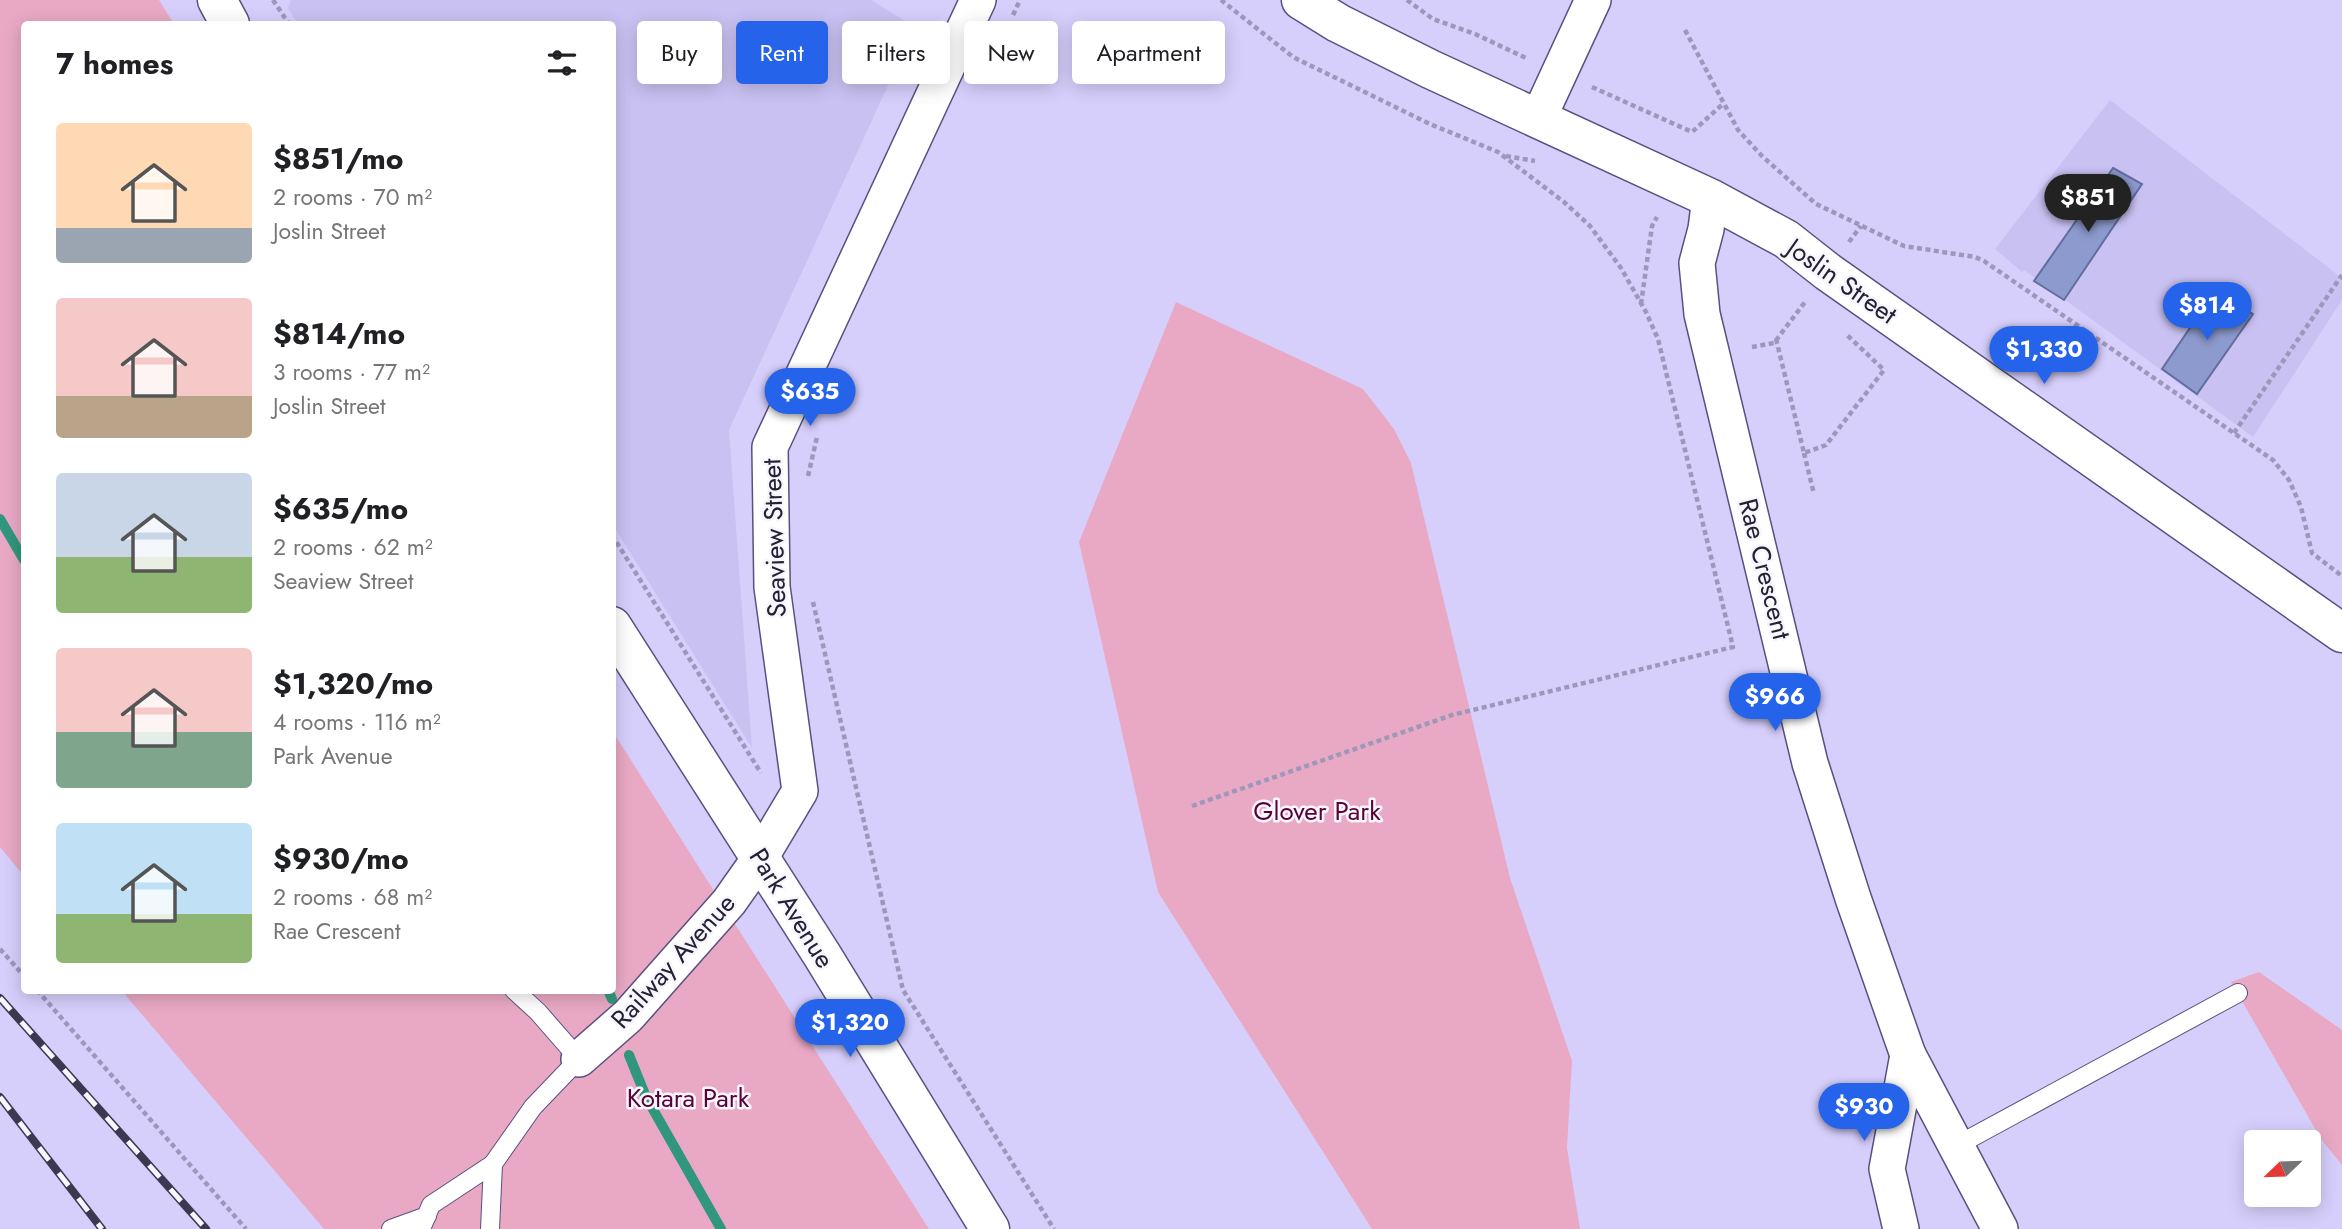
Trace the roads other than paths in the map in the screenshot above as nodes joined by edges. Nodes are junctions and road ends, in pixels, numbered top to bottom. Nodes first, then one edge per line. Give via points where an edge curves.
1 (217, 0) edge
2 (978, 0) edge
3 (1301, 0) edge
4 (1593, 0) edge
5 (228, 21) edge
6 (1538, 119) junction
7 (1710, 198) junction
8 (616, 631) edge
9 (2342, 633) edge
10 (760, 858) junction
11 (2238, 993) dead end
12 (518, 994) edge
13 (1908, 1055) junction
14 (579, 1059) junction
15 (1956, 1146) junction
16 (493, 1164) junction
17 (424, 1223) edge
18 (391, 1229) edge
19 (490, 1229) edge
20 (990, 1229) edge
21 (1901, 1229) edge
22 (2000, 1229) edge

1 - 5 street
2 - 10 street, Seaview Street via 770,447 772,587 800,791
3 - 6 street, Joslin Street via 1409,60
4 - 6 street
6 - 7 street, Joslin Street
7 - 9 street, Joslin Street via 1786,239
7 - 13 street, Rae Crescent via 1697,263 1702,314 1810,763
8 - 10 street, Park Avenue
10 - 14 street, Railway Avenue via 729,902 628,1016
10 - 20 street, Park Avenue
11 - 15 lane
12 - 14 lane
13 - 15 street, Rae Crescent
13 - 21 street, Rae Crescent via 1887,1169
14 - 16 lane via 533,1107
15 - 22 street, Rae Crescent
16 - 17 lane via 431,1205
16 - 19 lane
17 - 18 lane

